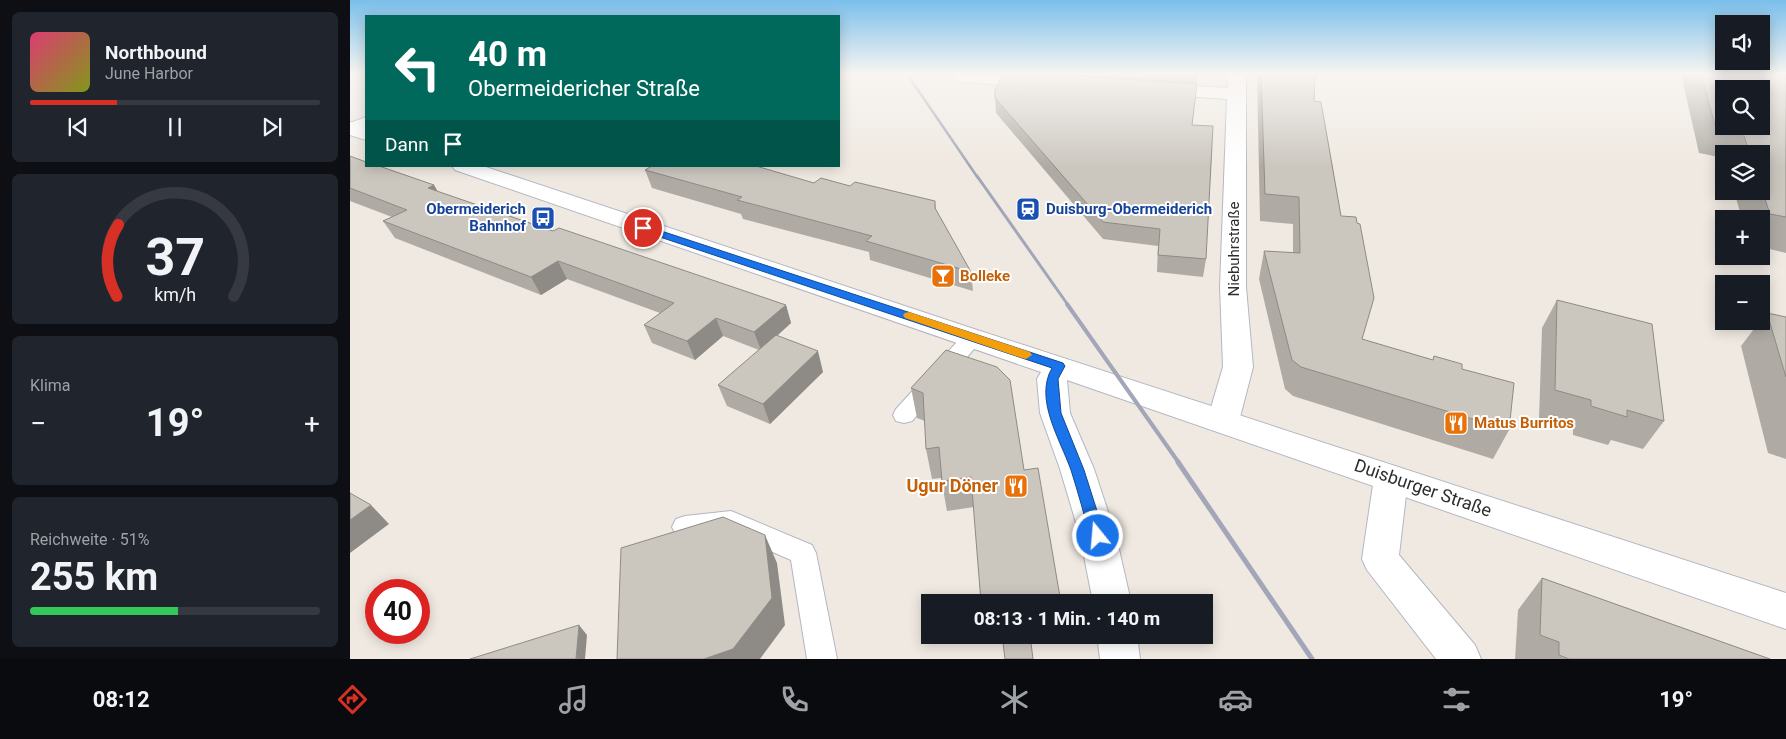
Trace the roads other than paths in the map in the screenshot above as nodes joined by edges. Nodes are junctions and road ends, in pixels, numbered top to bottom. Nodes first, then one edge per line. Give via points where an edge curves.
1 (1237, 105) edge
2 (465, 167) edge
3 (973, 337) junction
4 (1059, 366) junction
5 (904, 415) dead end
6 (1223, 421) junction
7 (1391, 478) junction
8 (685, 527) edge
9 (1110, 594) edge
10 (1786, 611) edge
11 (1118, 644) edge
12 (822, 659) edge
13 (1120, 659) edge
14 (1461, 659) edge

1 - 6 main road, Niebuhrstraße via 1233,287 1238,367
2 - 3 main road, Duisburger Straße
3 - 4 main road, Duisburger Straße
3 - 5 lane
4 - 6 main road, Duisburger Straße
4 - 9 main road via 1052,379 1055,413 1092,517
6 - 7 main road, Duisburger Straße
7 - 10 main road, Duisburger Straße
7 - 14 main road via 1380,559
8 - 12 lane via 731,522 802,553
11 - 13 main road

